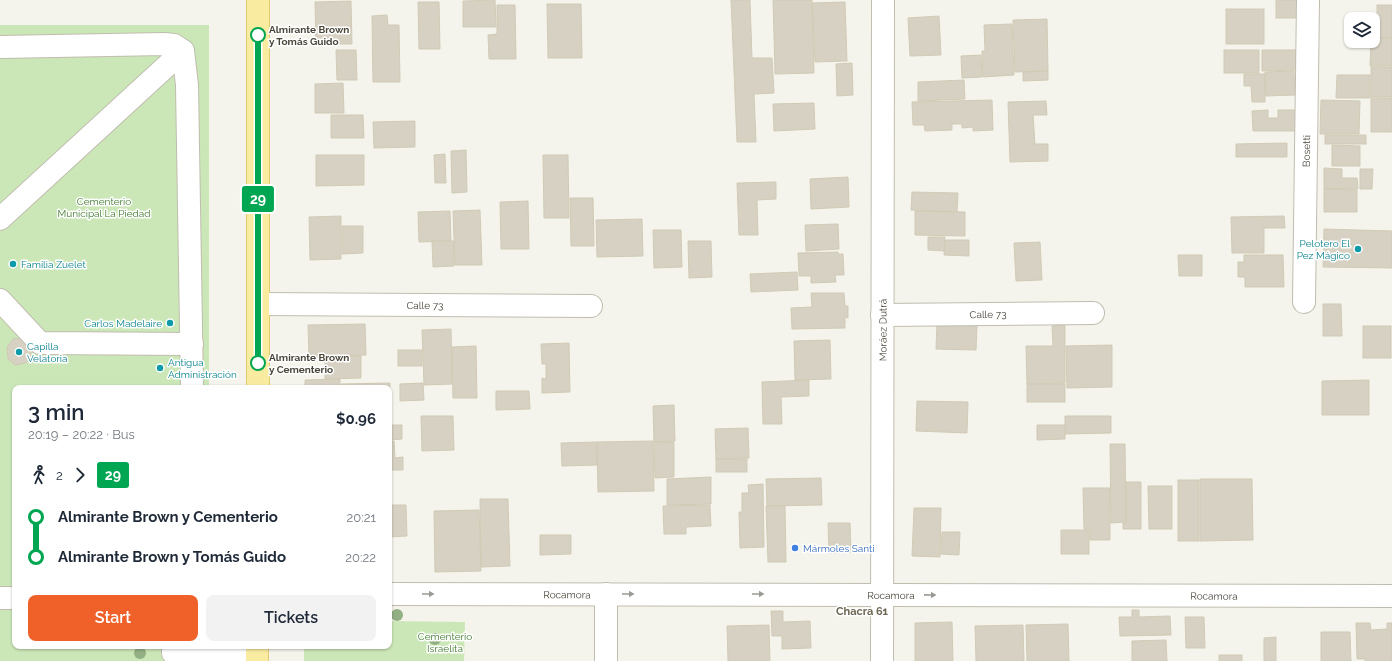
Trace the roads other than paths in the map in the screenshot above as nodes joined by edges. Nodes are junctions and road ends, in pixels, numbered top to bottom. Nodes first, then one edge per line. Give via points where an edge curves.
1 (258, 0) edge
2 (883, 0) edge
3 (1308, 0) edge
4 (0, 47) edge
5 (183, 51) junction
6 (0, 219) edge
7 (0, 300) edge
8 (1304, 302) dead end
9 (258, 304) junction
10 (592, 306) dead end
11 (1094, 313) dead end
12 (882, 315) junction
13 (192, 344) junction
14 (192, 385) edge
15 (258, 385) edge
16 (392, 594) edge
17 (606, 594) junction
18 (882, 594) junction
19 (1392, 596) edge
20 (0, 598) edge
21 (12, 598) edge
22 (183, 654) edge
23 (257, 654) edge
24 (606, 661) edge
25 (882, 661) edge

1 - 9 main road
2 - 12 street, Moráez Dutrá
3 - 8 street, Bosetti
4 - 5 street via 164,44 174,45
5 - 6 street
5 - 13 street via 187,85
7 - 13 street via 40,343
9 - 10 street, Calle 73
9 - 15 main road
11 - 12 street, Calle 73
12 - 18 street, Moráez Dutrá
13 - 14 street
16 -> 17 street, Rocamora
17 -> 18 street, Rocamora
17 - 24 street
18 -> 19 street, Rocamora
18 - 25 street, Moráez Dutrá
20 - 21 street
22 - 23 street

